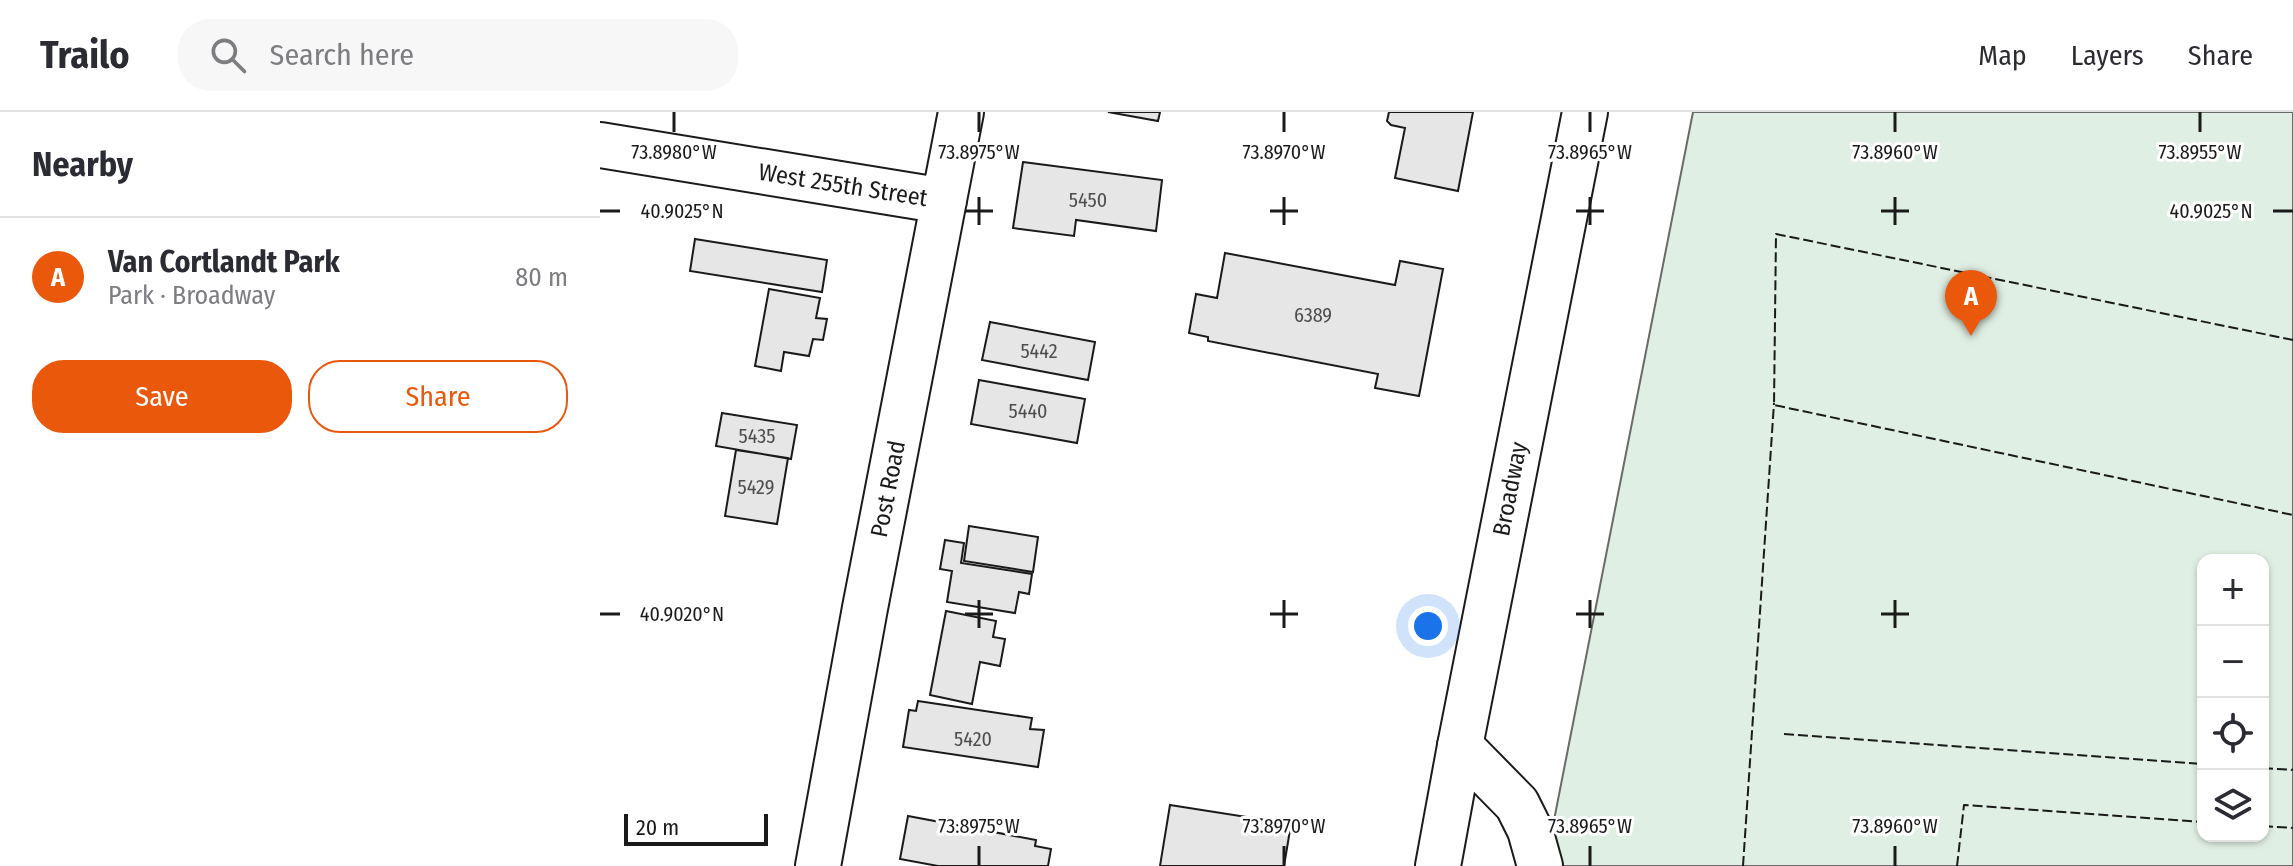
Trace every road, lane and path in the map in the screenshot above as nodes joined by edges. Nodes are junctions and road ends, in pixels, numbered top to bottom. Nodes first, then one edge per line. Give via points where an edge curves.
1 (961, 112) edge
2 (1585, 112) edge
3 (600, 145) edge
4 (944, 201) junction
5 (1460, 746) junction
6 (818, 866) edge
7 (1438, 866) edge
8 (1540, 866) edge

1 - 4 main road, Post Road
2 - 5 main road, Broadway
3 - 4 main road, West 255th Street
4 - 6 main road, Post Road
5 - 7 main road, Broadway
5 - 8 main road via 1517,804

